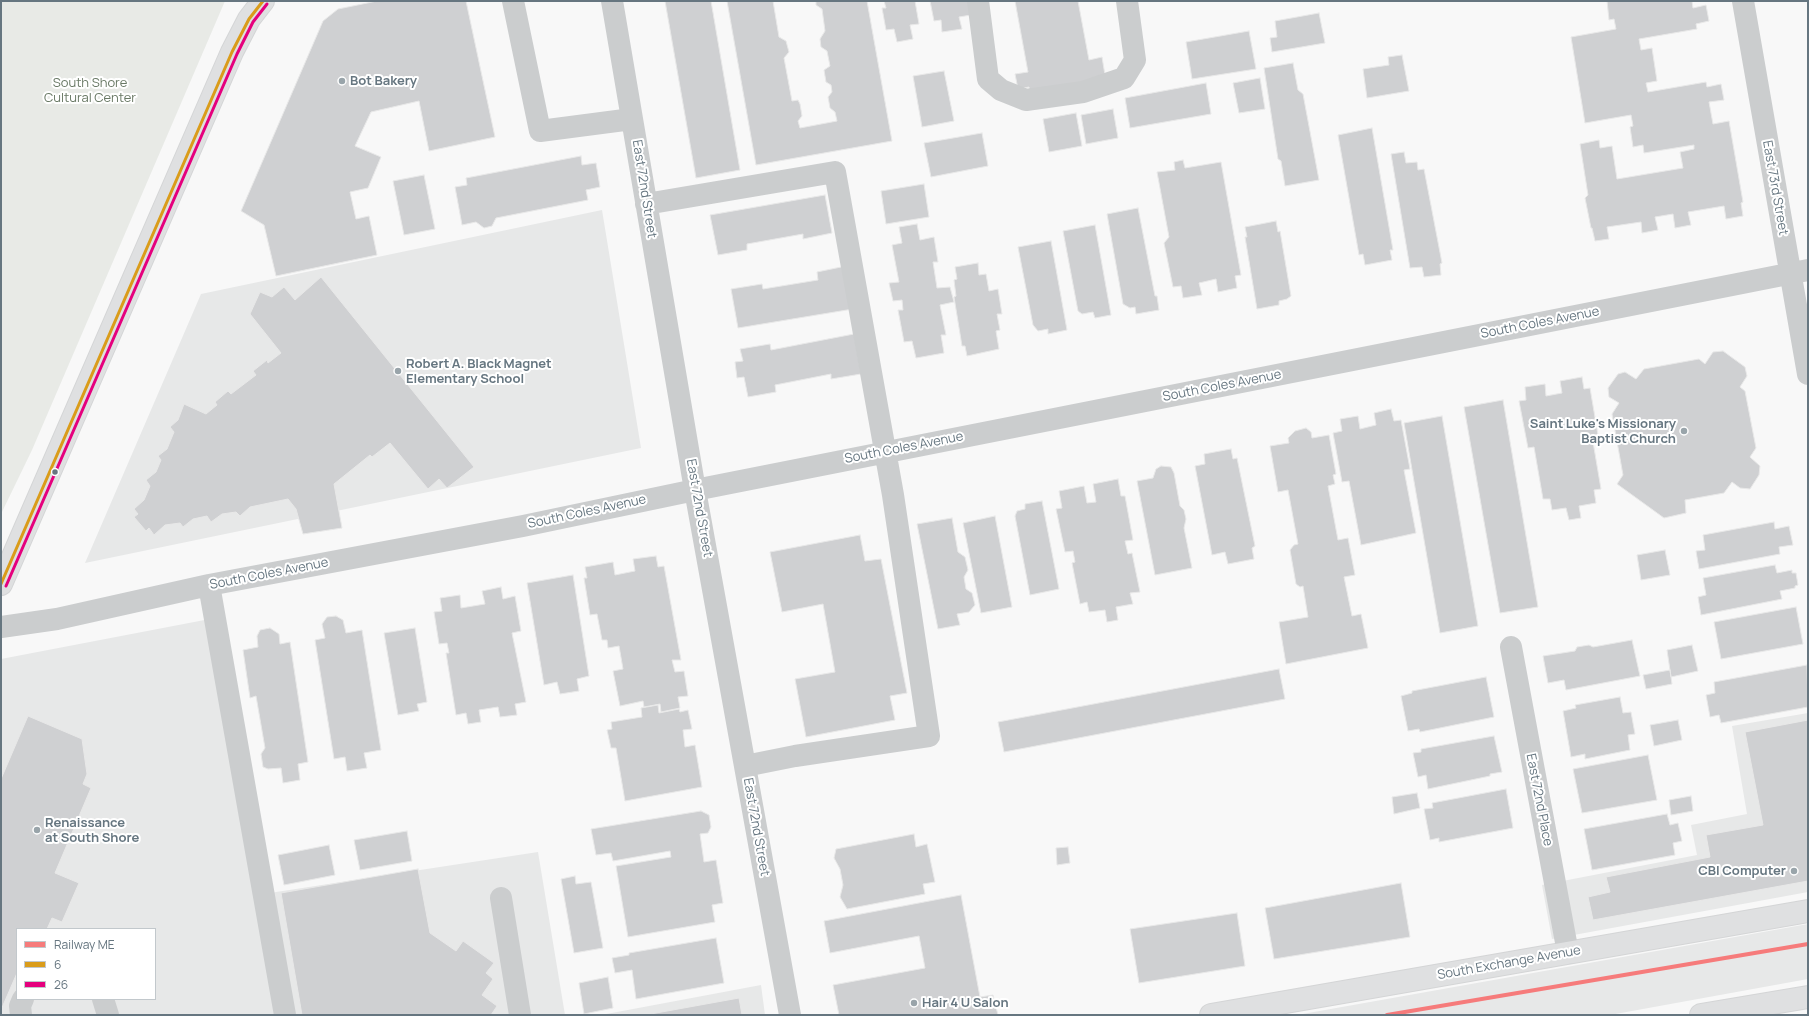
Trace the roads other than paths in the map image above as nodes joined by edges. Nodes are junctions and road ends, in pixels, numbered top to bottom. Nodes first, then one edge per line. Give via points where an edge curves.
1 (263, 1) edge
2 (513, 1) edge
3 (612, 1) edge
4 (978, 1) edge
5 (1127, 1) edge
6 (1743, 1) edge
7 (632, 119) junction
8 (646, 204) junction
9 (1799, 272) edge
10 (1808, 374) edge
11 (884, 452) junction
12 (695, 490) junction
13 (1, 584) edge
14 (208, 585) junction
15 (1, 627) edge
16 (1511, 647) dead end
17 (745, 766) junction
18 (501, 898) dead end
19 (1808, 911) edge
20 (1568, 953) junction
21 (1808, 997) edge
22 (23, 1000) edge
23 (104, 1000) edge
24 (21, 1015) edge
25 (108, 1015) edge
26 (285, 1015) edge
27 (520, 1015) edge
28 (790, 1015) edge
29 (1211, 1015) edge
30 (1701, 1015) edge

1 - 13 main road via 248,19 232,52
2 - 7 street via 540,131
3 - 7 street, East 72nd Street
4 - 5 street via 988,79 1001,90 1026,100 1083,92 1124,78 1135,60
6 - 9 street, East 73rd Street
7 - 8 street, East 72nd Street
8 - 11 street via 834,172
8 - 12 street, East 72nd Street
9 - 10 street, East 73rd Street
9 - 11 street, South Coles Avenue
11 - 12 street, South Coles Avenue
11 - 17 street via 893,495 929,736
12 - 14 street, South Coles Avenue via 523,526
12 - 17 street, East 72nd Street
14 - 15 street, South Coles Avenue via 70,616
14 - 26 street
16 - 20 street, East 72nd Place
17 - 28 street, East 72nd Street
18 - 27 street
19 - 20 main road, South Exchange Avenue
20 - 29 main road, South Exchange Avenue
21 - 30 main road
22 - 24 street
23 - 25 street

